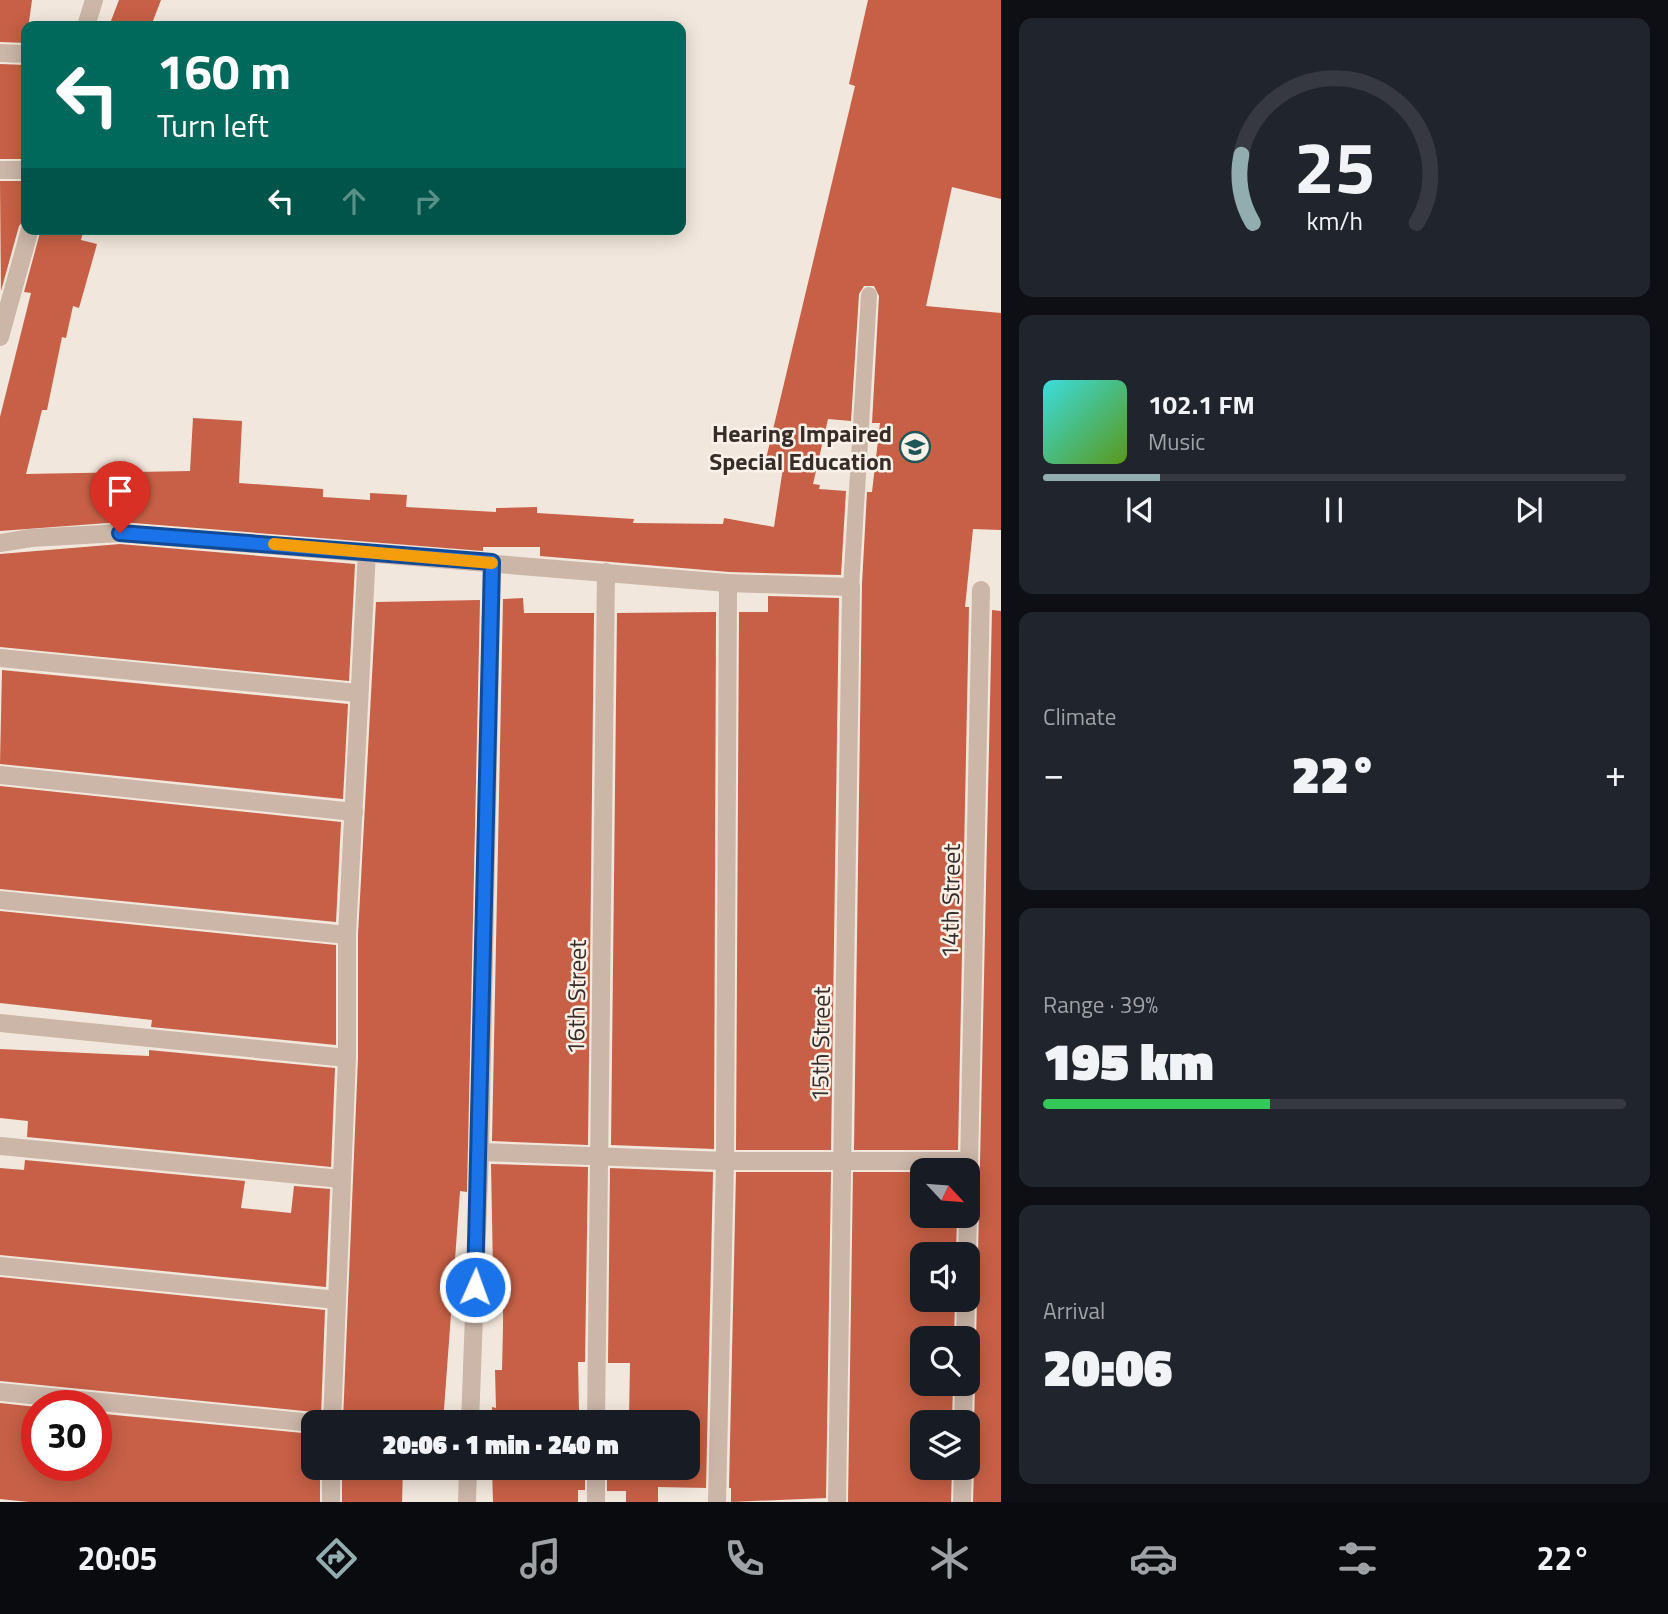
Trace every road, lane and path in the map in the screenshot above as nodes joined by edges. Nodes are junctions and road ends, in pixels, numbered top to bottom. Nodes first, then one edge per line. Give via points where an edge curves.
1 (94, 0) edge
2 (88, 21) edge
3 (0, 53) edge
4 (21, 54) edge
5 (0, 170) edge
6 (21, 170) edge
7 (28, 235) edge
8 (869, 295) dead end
9 (6, 296) edge
10 (0, 337) edge
11 (0, 544) edge
12 (368, 552) junction
13 (492, 562) junction
14 (606, 572) junction
15 (728, 583) junction
16 (851, 587) junction
17 (981, 590) dead end
18 (0, 657) edge
19 (358, 693) junction
20 (0, 775) edge
21 (354, 812) junction
22 (0, 900) edge
23 (347, 935) junction
24 (0, 1023) edge
25 (347, 1058) junction
26 (0, 1146) edge
27 (480, 1152) junction
28 (599, 1156) junction
29 (969, 1158) edge
30 (725, 1161) junction
31 (910, 1161) edge
32 (842, 1162) junction
33 (341, 1180) junction
34 (0, 1266) edge
35 (337, 1300) junction
36 (0, 1392) edge
37 (333, 1410) edge
38 (470, 1410) edge
39 (596, 1410) edge
40 (301, 1422) edge
41 (331, 1480) edge
42 (468, 1480) edge
43 (596, 1480) edge
44 (962, 1480) edge
45 (331, 1502) edge
46 (467, 1502) edge
47 (596, 1502) edge
48 (718, 1502) edge
49 (837, 1502) edge
50 (962, 1502) edge

1 - 2 street
3 - 4 street
5 - 6 street
7 - 9 street
8 - 16 lane
9 - 10 street
11 - 12 street via 120,533
12 - 13 street
12 - 19 street
13 - 14 street
13 - 27 street
14 - 15 street
14 - 28 street, 16th Street
15 - 16 street
15 - 30 street
16 - 32 street, 15th Street
17 - 29 street, 14th Street
18 - 19 street
19 - 21 street
20 - 21 street
21 - 23 street
22 - 23 street
23 - 25 street
24 - 25 street
25 - 33 street
26 - 33 street
27 - 28 street
27 - 38 street
28 - 30 street
28 - 39 street, 16th Street
30 - 32 street
30 - 48 street
31 - 32 street
32 - 49 street, 15th Street
33 - 35 street
34 - 35 street
35 - 37 street
36 - 40 street
41 - 45 street
42 - 46 street
43 - 47 street
44 - 50 street

